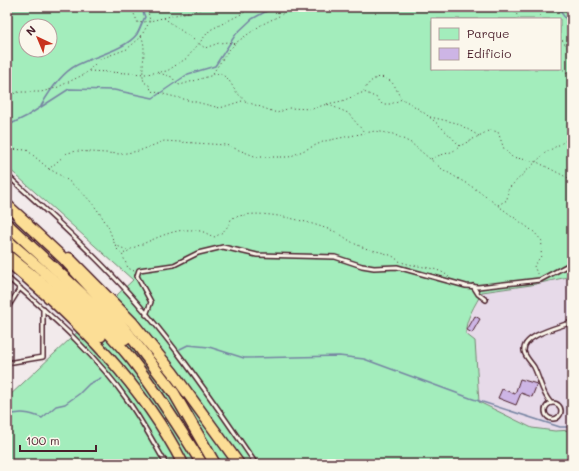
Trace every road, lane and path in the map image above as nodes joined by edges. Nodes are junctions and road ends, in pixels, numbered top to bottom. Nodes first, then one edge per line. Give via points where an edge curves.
1 (130, 7) edge
2 (147, 7) edge
3 (209, 7) edge
4 (255, 7) edge
5 (291, 7) edge
6 (513, 7) edge
7 (540, 7) edge
8 (571, 7) edge
9 (572, 10) edge
10 (164, 18) junction
11 (518, 18) edge
12 (540, 18) edge
13 (150, 21) junction
14 (141, 36) junction
15 (561, 38) edge
16 (199, 43) junction
17 (235, 44) junction
18 (572, 54) edge
19 (561, 68) edge
20 (88, 71) junction
21 (158, 73) junction
22 (142, 74) junction
23 (212, 74) junction
24 (572, 77) edge
25 (364, 92) junction
26 (7, 98) edge
27 (402, 99) junction
28 (247, 102) junction
29 (327, 104) junction
30 (430, 117) junction
31 (365, 133) junction
32 (479, 136) junction
33 (572, 137) edge
34 (460, 146) junction
35 (7, 149) edge
36 (431, 160) junction
37 (536, 162) junction
38 (50, 169) junction
39 (7, 175) edge
40 (572, 180) edge
41 (7, 205) edge
42 (498, 205) junction
43 (20, 218) junction
44 (7, 224) edge
45 (7, 240) edge
46 (115, 245) junction
47 (129, 251) junction
48 (122, 254) junction
49 (7, 256) edge
50 (7, 261) edge
51 (572, 263) edge
52 (139, 270) junction
53 (7, 277) edge
54 (540, 280) junction
55 (451, 281) junction
56 (473, 286) junction
57 (20, 288) junction
58 (486, 300) dead end
59 (42, 308) junction
60 (7, 309) edge
61 (146, 315) junction
62 (572, 322) edge
63 (7, 363) edge
64 (153, 390) junction
65 (551, 403) junction
66 (192, 426) junction
67 (166, 464) edge
68 (183, 464) edge
69 (202, 464) edge
70 (216, 464) edge
71 (239, 464) edge
72 (256, 464) edge

1 - 13 path via 138,22
2 - 13 path
3 - 10 path
4 - 16 path via 210,30
5 - 17 path
6 - 11 path
7 - 12 path
8 - 9 path
10 - 13 path
10 - 16 path
13 - 14 path
14 - 20 path via 127,49 100,59
14 - 22 path via 144,45
15 - 18 path
16 - 17 path via 205,48 228,42
16 - 21 path via 188,58
17 - 23 path
19 - 24 path
20 - 22 path
20 - 26 path via 56,88 42,92 17,92
21 - 22 path
21 - 23 path via 172,77 180,85
22 - 28 path via 144,82 155,94 220,108
23 - 28 path via 220,72
25 - 27 path via 377,98 382,104
25 - 27 path via 368,83 375,77 386,78 393,83
25 - 29 path
27 - 30 path
28 - 29 path via 277,113 289,108 312,109
29 - 31 path via 348,113
30 - 32 path via 458,123
30 - 34 path
31 - 36 path via 375,131 393,134 411,143
31 - 38 path via 325,141 289,157 257,157 226,145 164,141 139,151 120,154 77,151 67,153
32 - 34 path
32 - 37 path via 490,130 498,132 504,149 512,157
33 - 37 path via 545,153
34 - 36 path via 449,154 438,154
35 - 38 path via 27,150
36 - 42 path
37 - 40 path
37 - 42 path via 509,187 507,200
38 - 46 path via 64,176 96,208
39 - 61 lane via 111,274
41 - 43 highway
42 - 54 path via 542,241 541,256 534,266
43 - 66 highway via 64,259 101,299 174,393
43 - 71 highway via 67,256 132,322 178,379
44 - 66 highway via 94,305 132,347
45 - 64 highway via 87,311 131,360
46 - 47 path
46 - 48 path
47 - 48 path
47 - 55 path via 174,231 202,231 214,237 220,235 231,219 238,216 277,216 298,219 330,230 373,252 430,268 448,276
48 - 52 path via 132,272
49 - 64 highway via 82,317
50 - 68 highway via 76,322 122,374 159,422
51 - 54 lane
52 - 55 lane via 174,265 198,253 223,247 257,255 335,256 362,266 398,267
52 - 61 lane via 137,276 151,302
53 - 57 lane
54 - 56 lane
55 - 56 lane
56 - 58 lane
57 - 59 lane
57 - 60 lane
59 - 63 lane via 43,357
59 - 67 lane via 105,372 127,400
61 - 72 lane via 206,390
62 - 65 lane via 541,333 525,344 524,351 545,397
64 - 69 highway
65 - 65 lane via 559,407 559,415 555,418 548,417 545,413
66 - 70 highway

